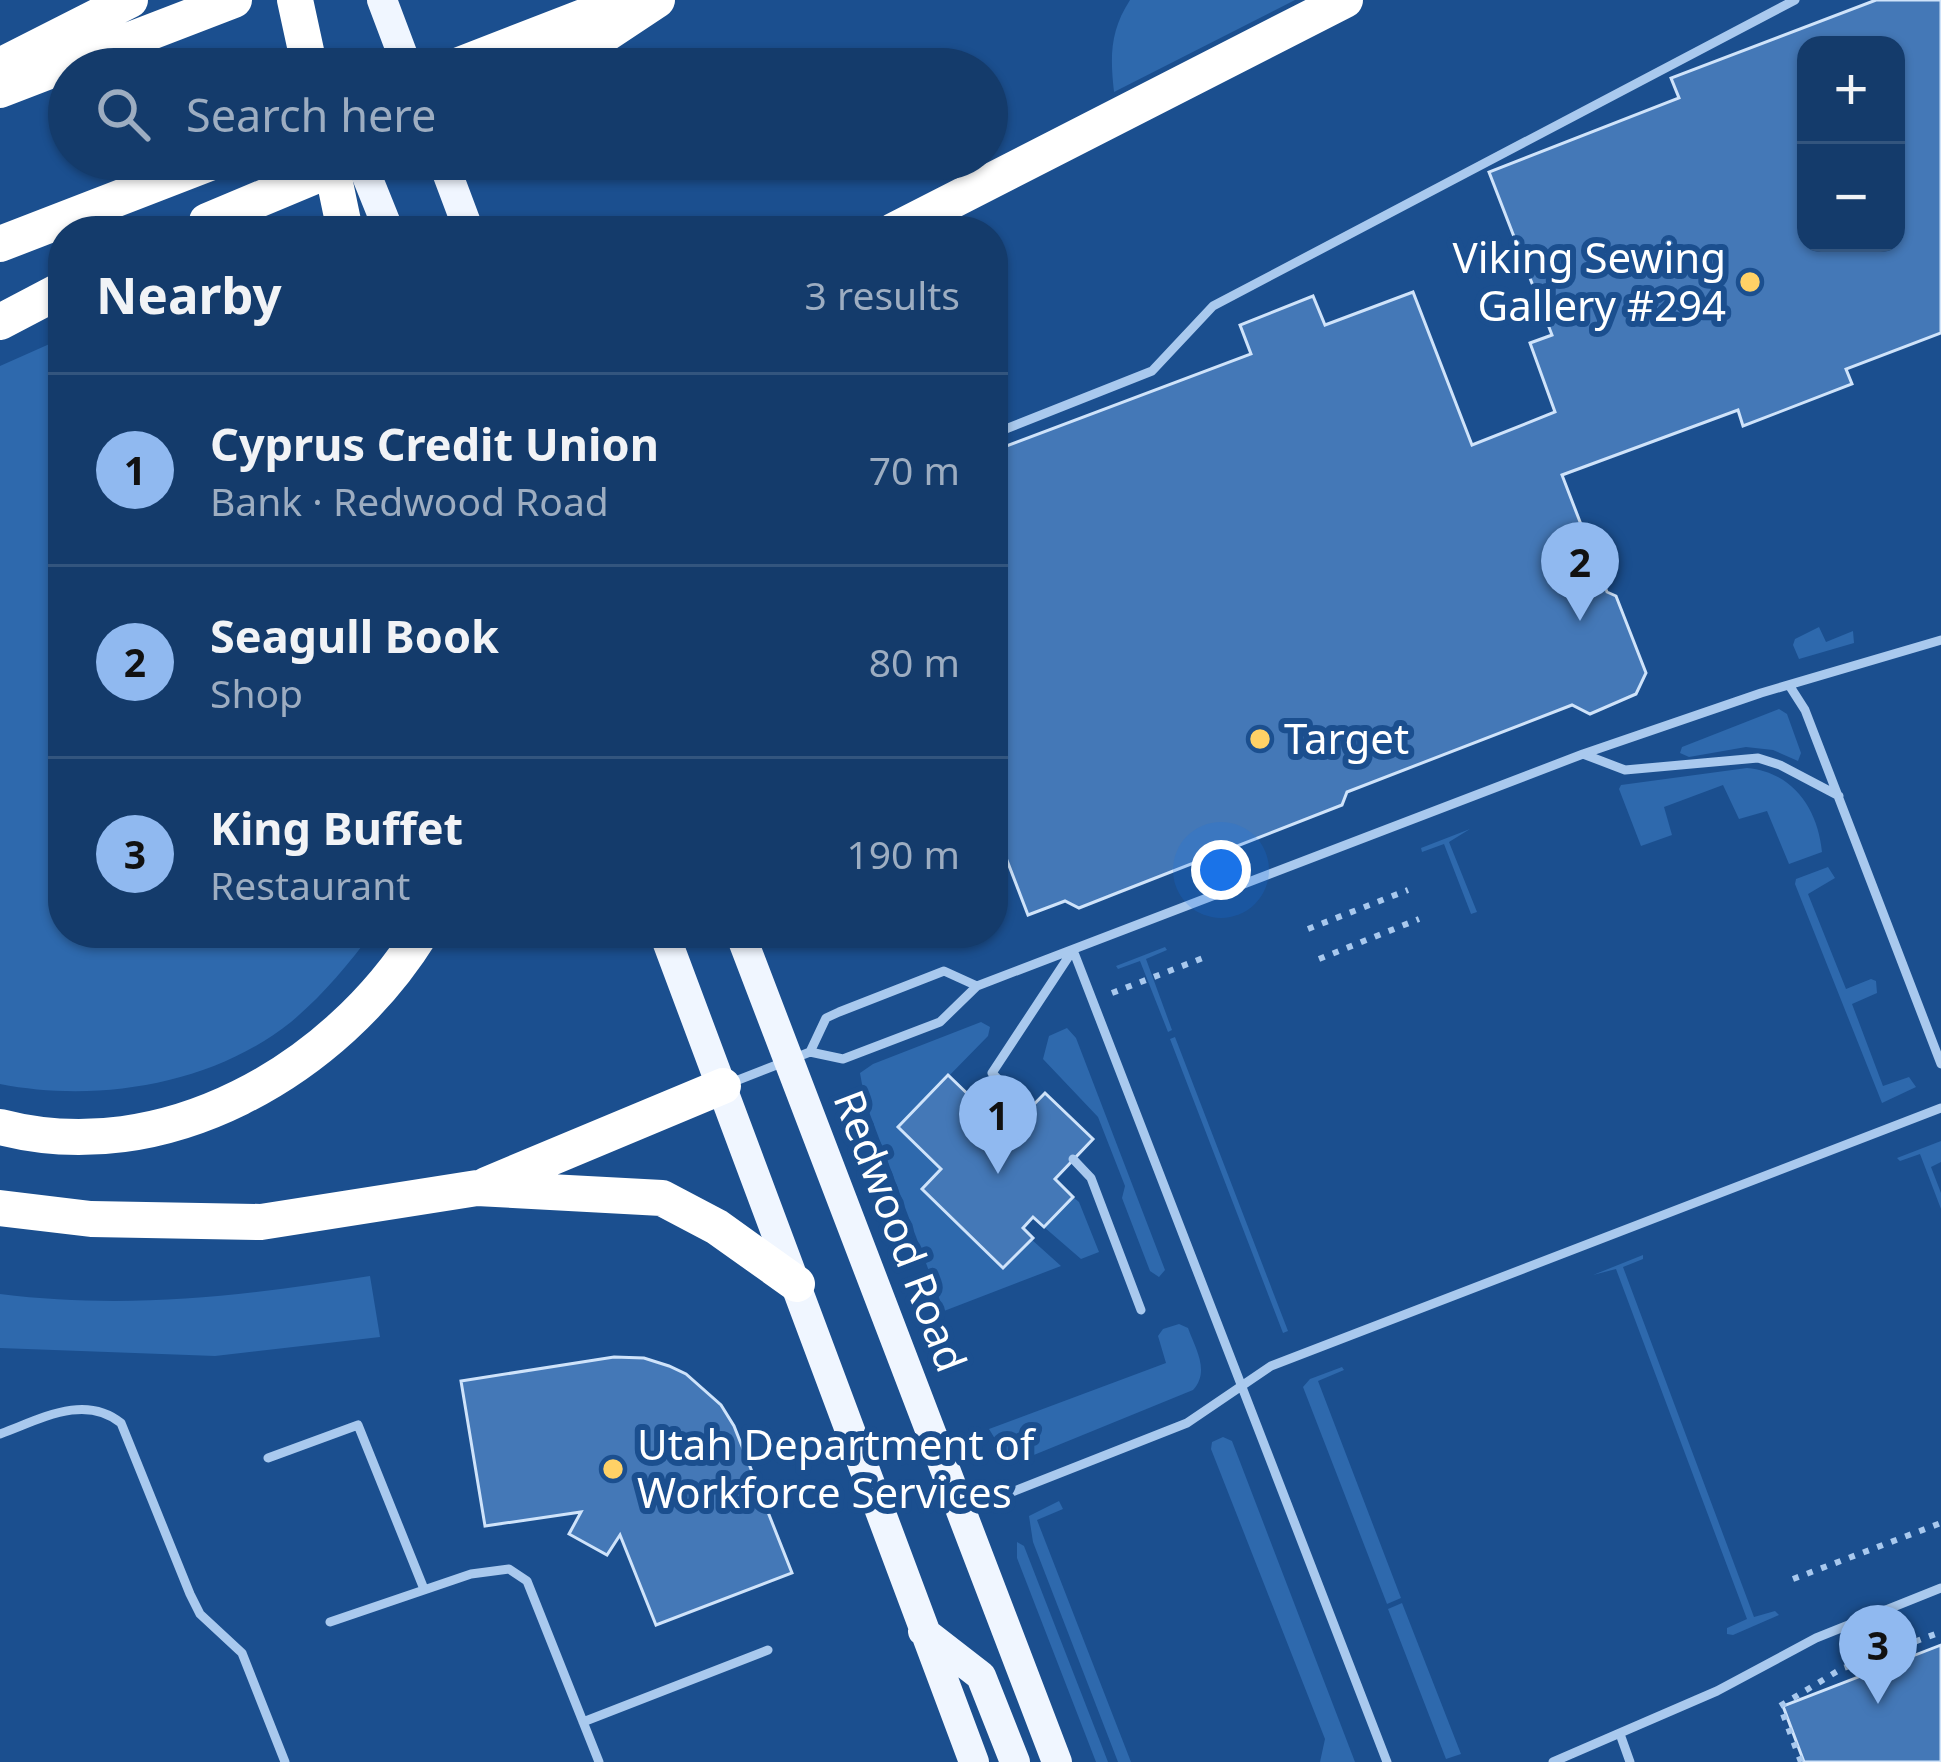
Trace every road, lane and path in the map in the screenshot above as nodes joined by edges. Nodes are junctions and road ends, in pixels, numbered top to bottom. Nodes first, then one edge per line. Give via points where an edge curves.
1 (130, 0) edge
2 (234, 0) edge
3 (296, 0) edge
4 (382, 0) edge
5 (627, 0) edge
6 (657, 0) edge
7 (1345, 0) edge
8 (1795, 0) edge
9 (110, 48) edge
10 (306, 48) edge
11 (315, 48) edge
12 (400, 48) edge
13 (563, 48) edge
14 (566, 48) edge
15 (0, 66) edge
16 (48, 72) edge
17 (0, 90) edge
18 (1008, 172) edge
19 (166, 180) edge
20 (307, 180) edge
21 (334, 180) edge
22 (367, 180) edge
23 (450, 180) edge
24 (993, 180) edge
25 (73, 216) edge
26 (220, 216) edge
27 (342, 216) edge
28 (383, 216) edge
29 (463, 216) edge
30 (922, 216) edge
31 (48, 226) edge
32 (0, 244) edge
33 (48, 297) edge
34 (0, 322) edge
35 (1008, 428) edge
36 (1941, 640) edge
37 (1790, 685) junction
38 (1583, 754) junction
39 (1839, 796) junction
40 (1408, 890) dead end
41 (1419, 919) dead end
42 (1308, 929) dead end
43 (412, 948) edge
44 (670, 948) edge
45 (747, 948) edge
46 (1072, 950) junction
47 (1203, 958) dead end
48 (1319, 958) dead end
49 (976, 986) junction
50 (1092, 1000) junction
51 (799, 1055) junction
52 (1941, 1064) edge
53 (722, 1086) junction
54 (1941, 1108) edge
55 (1028, 1110) dead end
56 (0, 1127) edge
57 (1073, 1159) dead end
58 (477, 1188) junction
59 (0, 1208) edge
60 (797, 1284) junction
61 (1141, 1310) dead end
62 (1241, 1386) junction
63 (0, 1435) edge
64 (268, 1458) dead end
65 (964, 1511) junction
66 (1941, 1523) edge
67 (1793, 1579) dead end
68 (1941, 1588) edge
69 (424, 1589) junction
70 (330, 1622) dead end
71 (923, 1631) junction
72 (1941, 1632) edge
73 (768, 1650) dead end
74 (584, 1721) junction
75 (1620, 1734) junction
76 (285, 1762) edge
77 (598, 1762) edge
78 (974, 1762) edge
79 (1015, 1762) edge
80 (1057, 1762) edge
81 (1387, 1762) edge
82 (1553, 1762) edge
83 (1630, 1762) edge
84 (1801, 1762) edge

1 - 15 highway
2 - 9 highway
3 - 10 highway
3 - 11 main road
4 - 12 main road
5 - 13 highway
6 - 14 highway
7 - 18 highway
8 - 35 lane via 1214,306 1152,371
16 - 17 highway
19 - 25 highway
20 - 26 highway, bridge
21 - 27 highway
22 - 28 main road
23 - 29 main road
24 - 30 highway
31 - 32 highway
33 - 34 highway
36 - 37 lane
37 - 38 lane
37 - 39 lane
38 - 39 lane via 1625,770 1758,758
38 - 46 lane
39 - 52 lane
40 - 42 path
41 - 48 path
43 - 56 highway via 328,1043 238,1100 102,1134
44 - 53 main road
45 - 51 main road, Redwood Road
46 - 49 lane
46 - 50 lane
46 - 55 lane via 992,1073
47 - 50 path
49 - 51 lane via 940,1022 843,1059
49 - 51 lane via 944,971 826,1018
50 - 62 lane
51 - 53 lane
51 - 65 main road, Redwood Road
53 - 58 highway
53 - 60 main road
54 - 62 lane via 1271,1366
57 - 61 lane via 1091,1178
58 - 59 highway via 261,1222 91,1219
58 - 60 highway via 662,1198
60 - 71 main road
62 - 65 lane via 1187,1423
62 - 81 lane
63 - 76 lane via 67,1410 95,1408 121,1423 190,1594 242,1653
64 - 69 lane via 358,1425
65 - 80 main road, Redwood Road
66 - 67 path
68 - 75 lane via 1816,1638
69 - 70 lane
69 - 74 lane via 488,1571 521,1576
71 - 78 main road
71 - 79 main road via 981,1676
72 - 84 path via 1840,1669 1780,1706
73 - 74 lane
74 - 77 lane
75 - 82 lane
75 - 83 lane

